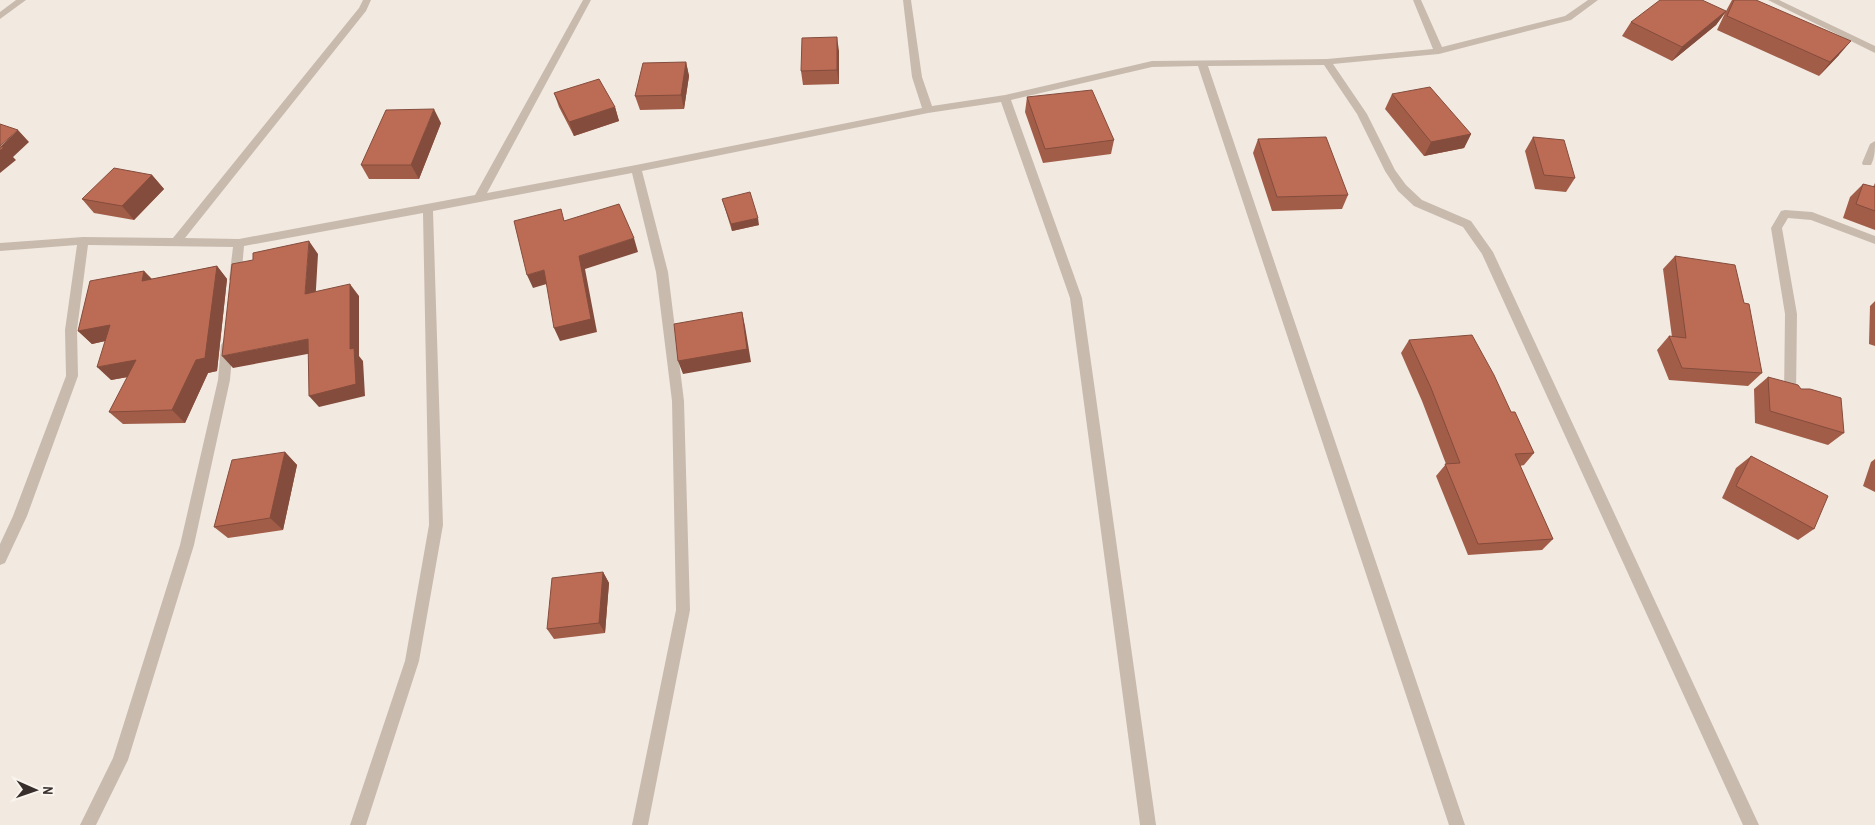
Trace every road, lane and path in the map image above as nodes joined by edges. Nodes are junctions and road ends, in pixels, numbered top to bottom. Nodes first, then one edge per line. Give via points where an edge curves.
1 (22, 0) edge
2 (367, 0) edge
3 (587, 0) edge
4 (907, 0) edge
5 (1417, 0) edge
6 (1594, 0) edge
7 (1772, 0) edge
8 (3, 12) edge
9 (1875, 50) edge
10 (1439, 51) junction
11 (1327, 62) junction
12 (1202, 64) junction
13 (1005, 98) junction
14 (928, 110) junction
15 (1875, 144) edge
16 (1867, 163) dead end
17 (636, 169) junction
18 (479, 198) junction
19 (428, 207) junction
20 (1875, 240) edge
21 (83, 241) junction
22 (176, 242) junction
23 (239, 243) junction
24 (0, 247) edge
25 (233, 292) edge
26 (229, 331) edge
27 (1790, 396) edge
28 (0, 559) edge
29 (88, 825) edge
30 (358, 825) edge
31 (640, 825) edge
32 (1148, 825) edge
33 (1458, 825) edge
34 (1751, 825) edge

1 - 8 street
2 - 22 street
3 - 18 street
4 - 14 street via 917,77
5 - 10 street
6 - 10 street via 1568,18
7 - 9 street
10 - 11 street
11 - 12 street
11 - 34 street via 1362,114 1402,188 1418,203 1467,224 1487,252
12 - 13 street via 1152,64
12 - 33 street
13 - 14 street
13 - 32 street via 1076,298
14 - 17 street
15 - 16 street
17 - 18 street
17 - 31 street via 662,272 678,401 683,610
18 - 19 street
19 - 23 street
19 - 30 street via 436,526 412,661
20 - 27 street via 1812,216 1785,214 1776,228 1791,314
21 - 22 street
21 - 24 street
21 - 28 street via 71,330 72,376 20,516
22 - 23 street
23 - 25 street
26 - 29 street via 224,380 187,545 120,760

